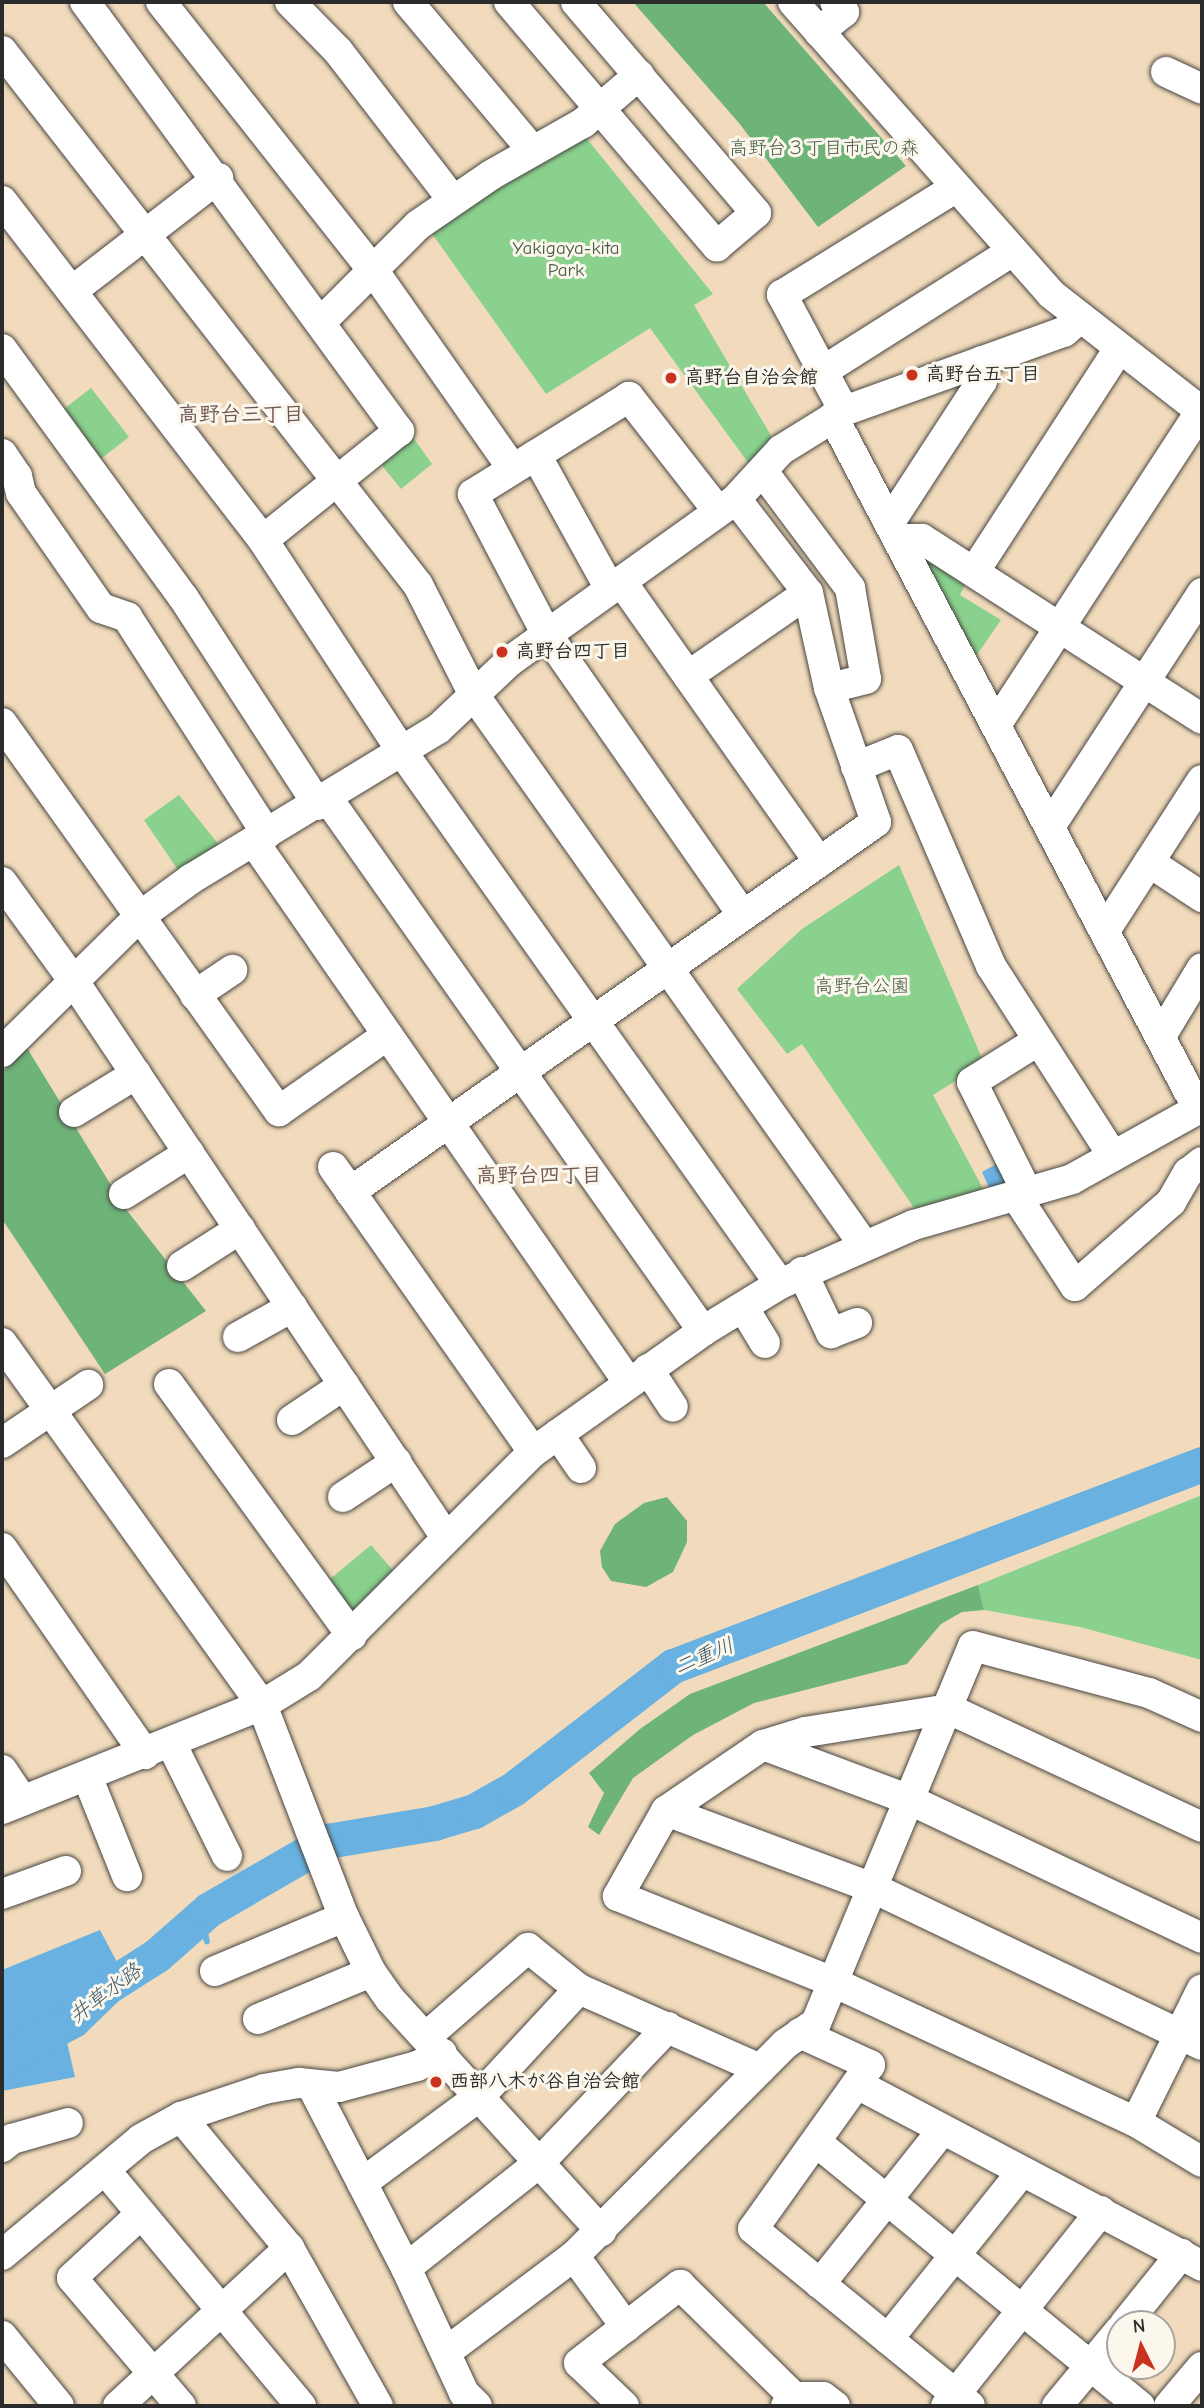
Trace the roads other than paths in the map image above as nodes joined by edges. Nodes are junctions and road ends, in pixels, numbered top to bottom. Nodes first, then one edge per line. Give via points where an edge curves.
1 (85, 2) edge
2 (161, 2) edge
3 (290, 2) edge
4 (408, 2) edge
5 (509, 2) edge
6 (576, 2) edge
7 (793, 2) edge
8 (835, 2) edge
9 (820, 32) junction
10 (2, 51) edge
11 (1166, 72) dead end
12 (639, 75) junction
13 (1202, 89) edge
14 (600, 109) junction
15 (533, 152) junction
16 (218, 178) junction
17 (955, 188) junction
18 (452, 199) junction
19 (2, 201) edge
20 (145, 235) junction
21 (1011, 252) junction
22 (373, 270) junction
23 (72, 291) junction
24 (1079, 320) junction
25 (321, 322) junction
26 (2, 349) edge
27 (1118, 350) junction
28 (982, 361) junction
29 (823, 371) junction
30 (1201, 411) edge
31 (838, 414) junction
32 (2, 454) edge
33 (524, 462) junction
34 (764, 472) junction
35 (338, 480) junction
36 (727, 505) junction
37 (895, 531) junction
38 (264, 540) junction
39 (974, 572) junction
40 (615, 585) junction
41 (808, 593) junction
42 (1202, 593) edge
43 (1059, 626) junction
44 (546, 634) junction
45 (688, 676) junction
46 (1144, 682) junction
47 (828, 688) junction
48 (474, 695) junction
49 (1202, 719) edge
50 (2, 723) edge
51 (996, 725) junction
52 (403, 753) junction
53 (856, 767) junction
54 (1202, 780) edge
55 (323, 802) junction
56 (1051, 825) junction
57 (261, 838) junction
58 (819, 862) junction
59 (1149, 862) junction
60 (2, 882) edge
61 (1202, 897) edge
62 (743, 915) junction
63 (139, 917) junction
64 (1106, 929) junction
65 (668, 968) junction
66 (1202, 968) edge
67 (232, 970) dead end
68 (73, 980) junction
69 (195, 995) junction
70 (593, 1021) junction
71 (1161, 1035) junction
72 (386, 1036) junction
73 (1036, 1042) junction
74 (2, 1050) edge
75 (520, 1072) junction
76 (136, 1074) junction
77 (1200, 1108) edge
78 (74, 1112) dead end
79 (449, 1122) junction
80 (189, 1153) junction
81 (1113, 1156) junction
82 (1202, 1162) edge
83 (333, 1167) dead end
84 (350, 1192) junction
85 (124, 1194) dead end
86 (1023, 1196) junction
87 (240, 1229) junction
88 (863, 1245) junction
89 (182, 1266) dead end
90 (791, 1278) junction
91 (292, 1307) junction
92 (743, 1307) junction
93 (857, 1323) dead end
94 (703, 1331) junction
95 (238, 1337) dead end
96 (2, 1343) edge
97 (765, 1343) dead end
98 (638, 1376) junction
99 (169, 1384) dead end
100 (89, 1385) dead end
101 (344, 1385) junction
102 (673, 1407) dead end
103 (50, 1410) junction
104 (292, 1420) dead end
105 (558, 1434) junction
106 (2, 1443) edge
107 (533, 1452) junction
108 (396, 1462) junction
109 (581, 1468) dead end
110 (343, 1497) dead end
111 (445, 1536) junction
112 (2, 1548) edge
113 (352, 1636) junction
114 (262, 1705) junction
115 (949, 1709) junction
116 (1202, 1717) edge
117 (763, 1745) junction
118 (158, 1748) junction
119 (2, 1770) edge
120 (87, 1776) junction
121 (910, 1800) junction
122 (12, 1805) edge
123 (666, 1811) junction
124 (1202, 1827) edge
125 (227, 1856) dead end
126 (66, 1871) dead end
127 (127, 1875) dead end
128 (873, 1888) junction
129 (2, 1894) edge
130 (344, 1917) junction
131 (1202, 1938) edge
132 (215, 1971) dead end
133 (371, 1972) junction
134 (833, 1982) junction
135 (579, 1989) junction
136 (1202, 1989) edge
137 (258, 2019) dead end
138 (668, 2027) junction
139 (800, 2034) junction
140 (1191, 2039) edge
141 (435, 2044) junction
142 (760, 2069) junction
143 (859, 2085) junction
144 (313, 2086) junction
145 (480, 2096) junction
146 (181, 2116) junction
147 (1136, 2122) junction
148 (68, 2123) dead end
149 (941, 2132) junction
150 (816, 2143) junction
151 (2, 2147) edge
152 (540, 2162) junction
153 (1202, 2162) edge
154 (105, 2170) junction
155 (1022, 2172) junction
156 (362, 2183) junction
157 (887, 2200) junction
158 (1101, 2211) junction
159 (141, 2214) junction
160 (601, 2231) junction
161 (289, 2248) junction
162 (2, 2255) edge
163 (955, 2255) junction
164 (574, 2256) junction
165 (1192, 2260) edge
166 (406, 2268) junction
167 (820, 2284) junction
168 (220, 2309) junction
169 (1140, 2310) edge
170 (1023, 2311) junction
171 (626, 2327) junction
172 (2, 2336) edge
173 (888, 2339) junction
174 (1106, 2347) edge
175 (446, 2352) junction
176 (1090, 2366) junction
177 (1202, 2367) edge
178 (154, 2373) junction
179 (462, 2402) edge
180 (790, 2402) edge
181 (957, 2402) edge
182 (59, 2406) edge
183 (118, 2406) edge
184 (181, 2406) edge
185 (302, 2406) edge
186 (378, 2406) edge
187 (624, 2406) edge
188 (835, 2406) edge
189 (1057, 2406) edge
190 (1140, 2406) edge
191 (1169, 2406) edge

1 - 16 street
2 - 22 street
3 - 18 street via 338,51
4 - 15 street
5 - 14 street
6 - 12 street
7 - 9 street
8 - 9 street via 845,12
9 - 17 street
10 - 20 street
11 - 13 street
12 - 14 street
12 - 14 street via 756,212 717,246
14 - 15 street
15 - 18 street
16 - 20 street
16 - 25 street
17 - 21 street
17 - 29 street via 782,295
18 - 22 street
19 - 23 street
20 - 23 street
20 - 35 street
21 - 24 street
21 - 29 street
22 - 25 street
22 - 33 street
23 - 38 street
24 - 27 street
24 - 28 street via 1064,332
25 - 35 street via 399,431
26 - 55 street via 183,597
27 - 30 street
27 - 39 street
28 - 31 street
28 - 37 street via 982,381
29 - 31 street
30 - 43 street
31 - 34 street via 781,450
31 - 37 street
32 - 57 street via 17,476 21,493 101,608 127,617
33 - 36 street via 629,397
33 - 40 street
33 - 44 street via 473,494
34 - 36 street
34 - 47 street via 850,588 866,679
35 - 38 street
35 - 48 street via 418,585
36 - 40 street
36 - 41 street
37 - 39 street via 922,539
37 - 51 street
38 - 52 street
39 - 43 street
40 - 44 street
40 - 45 street
41 - 45 street
41 - 47 street
42 - 46 street
43 - 46 street
43 - 51 street
44 - 48 street
44 - 62 street
45 - 58 street
46 - 49 street
46 - 56 street
47 - 53 street
48 - 52 street
48 - 65 street
50 - 63 street
51 - 56 street
52 - 55 street
52 - 70 street
53 - 58 street via 876,822
53 - 73 street via 898,750 991,966
54 - 59 street
55 - 57 street
55 - 75 street
56 - 64 street
57 - 63 street via 191,879
57 - 72 street
58 - 62 street
59 - 61 street
59 - 64 street
60 - 68 street
62 - 65 street
63 - 68 street
63 - 69 street
64 - 71 street
65 - 70 street
65 - 88 street
66 - 71 street
67 - 69 street
68 - 74 street
68 - 76 street
69 - 72 street via 279,1111
70 - 75 street
70 - 90 street
71 - 77 street
72 - 79 street
73 - 81 street
73 - 86 street via 972,1082
75 - 79 street
75 - 94 street
76 - 78 street
76 - 80 street
77 - 81 street
79 - 84 street
79 - 98 street
80 - 85 street
80 - 87 street
81 - 86 street via 1072,1179
82 - 86 street via 1188,1173 1171,1202 1075,1286
83 - 84 street
84 - 107 street
86 - 88 street via 914,1225
87 - 89 street
87 - 91 street
88 - 90 street
90 - 92 street
90 - 93 street via 831,1333
91 - 95 street
91 - 101 street
92 - 94 street
92 - 97 street
94 - 98 street
96 - 103 street
98 - 102 street
98 - 105 street
99 - 113 street
100 - 103 street
101 - 104 street
101 - 108 street
103 - 106 street
103 - 114 street
105 - 107 street
105 - 109 street
107 - 111 street
108 - 110 street
108 - 111 street
111 - 113 street
112 - 118 street
113 - 114 street via 309,1676
114 - 118 street
114 - 130 street
115 - 116 street via 973,1646 1149,1693
115 - 117 street via 806,1732
115 - 121 street
115 - 124 street
117 - 121 street
117 - 123 street
118 - 120 street
118 - 125 street
119 - 122 street
120 - 122 street
120 - 127 street
121 - 128 street
121 - 131 street
123 - 128 street
123 - 134 street via 618,1896
126 - 129 street
128 - 134 street
128 - 140 street
130 - 132 street
130 - 133 street
133 - 137 street
133 - 141 street
134 - 139 street via 816,2022
134 - 147 street
135 - 138 street
135 - 141 street via 528,1948
135 - 145 street
136 - 140 street
138 - 142 street
138 - 152 street
139 - 142 street
139 - 143 street via 870,2065
140 - 147 street
141 - 144 street via 417,2066 339,2087
141 - 145 street
142 - 160 street
143 - 149 street
143 - 150 street
144 - 146 street via 299,2083 264,2089
144 - 156 street
145 - 152 street
145 - 156 street
146 - 154 street via 141,2139
146 - 161 street
147 - 153 street
148 - 151 street via 12,2139
149 - 155 street
149 - 157 street
150 - 157 street
150 - 167 street via 753,2229
152 - 160 street
152 - 166 street
154 - 159 street
154 - 162 street
155 - 158 street
155 - 163 street
156 - 166 street
157 - 163 street
157 - 167 street
158 - 165 street
158 - 170 street
159 - 168 street
159 - 178 street via 72,2278
160 - 164 street
161 - 168 street
161 - 186 street
163 - 170 street
163 - 173 street
164 - 171 street
164 - 175 street
165 - 169 street
166 - 175 street
167 - 173 street
168 - 178 street
168 - 185 street
170 - 176 street
170 - 181 street
171 - 180 street via 680,2285
171 - 187 street via 579,2363
172 - 182 street
173 - 181 street
174 - 176 street
175 - 179 street
176 - 189 street
176 - 190 street
177 - 191 street
178 - 183 street
178 - 184 street
180 - 188 street via 823,2397

